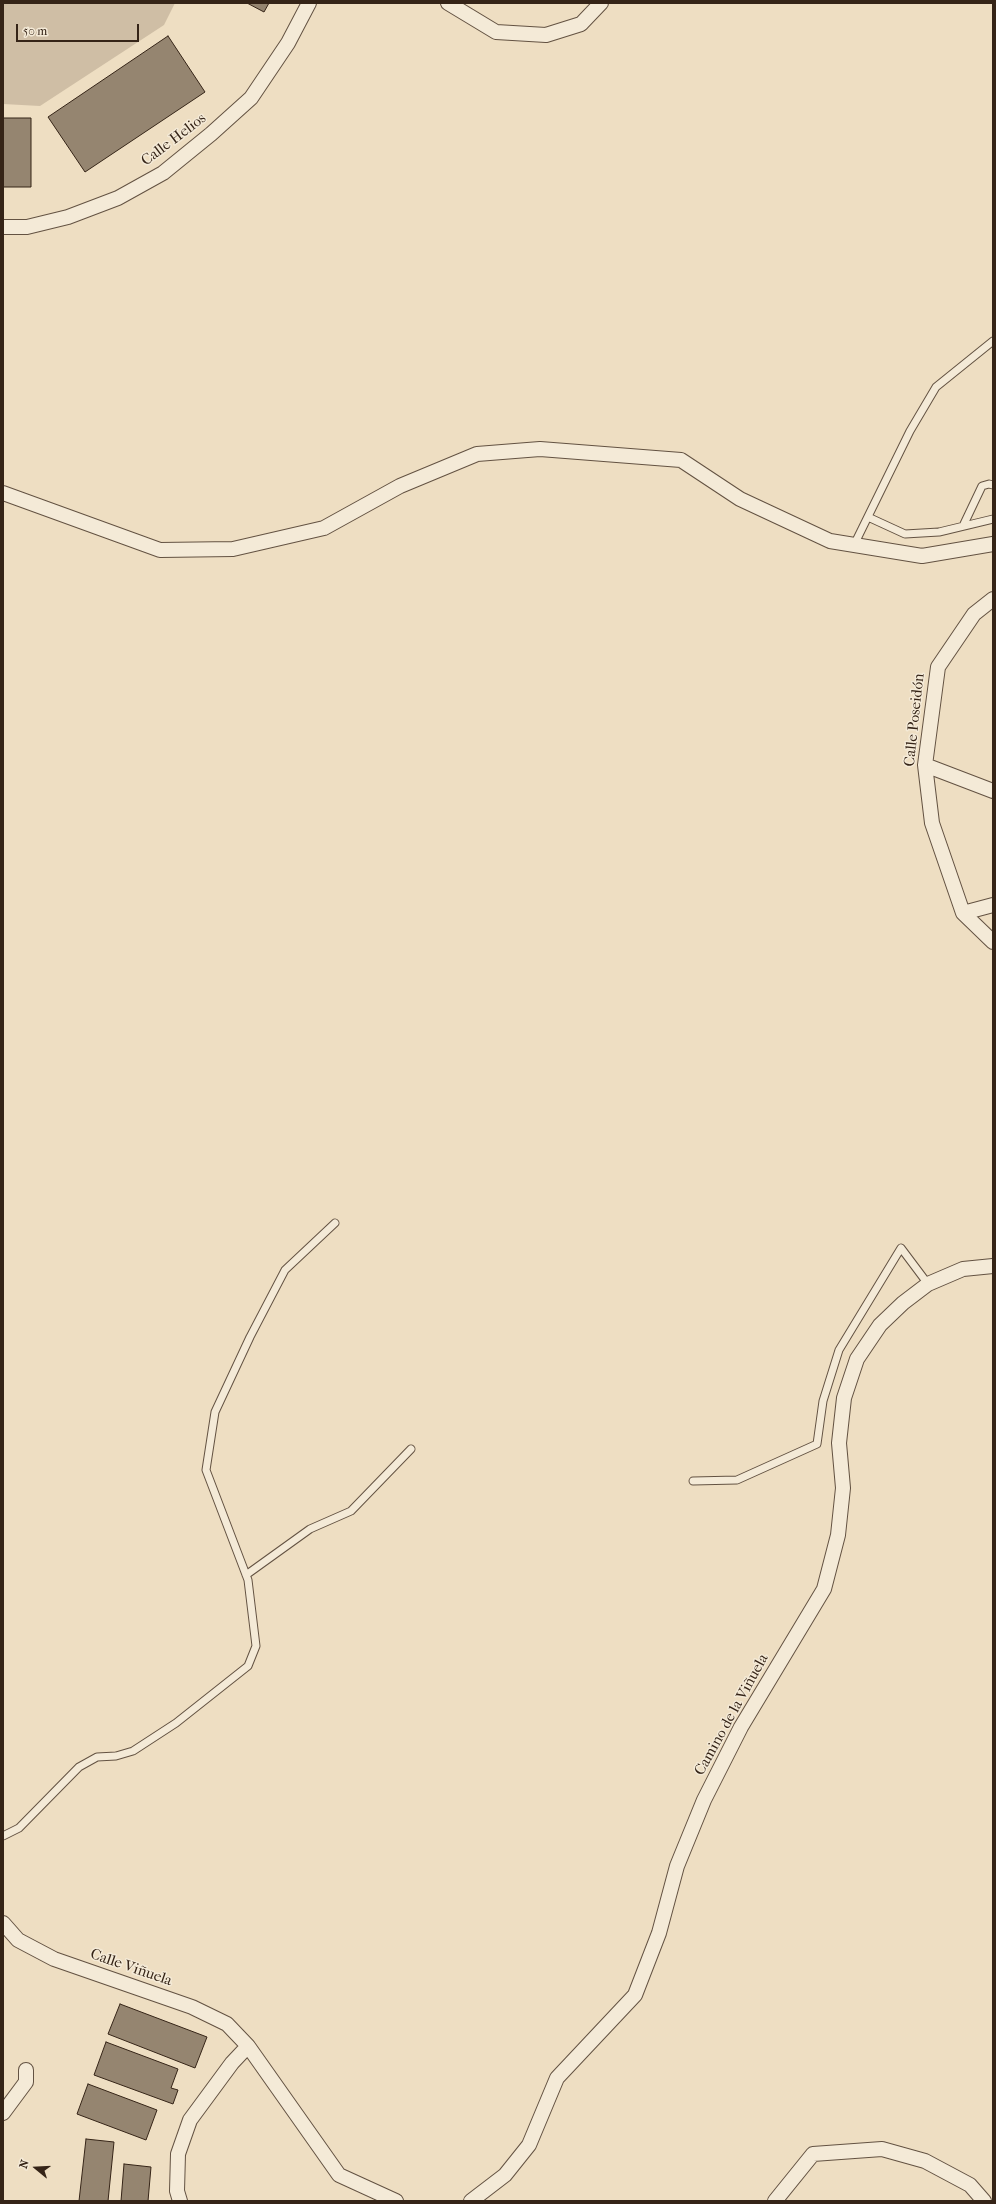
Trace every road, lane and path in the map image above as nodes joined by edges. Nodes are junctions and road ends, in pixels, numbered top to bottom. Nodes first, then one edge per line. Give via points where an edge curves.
1 (310, 3) edge
2 (448, 3) edge
3 (601, 3) edge
4 (3, 227) edge
5 (993, 341) edge
6 (993, 486) edge
7 (3, 493) edge
8 (868, 517) junction
9 (993, 519) edge
10 (963, 526) junction
11 (993, 544) edge
12 (854, 545) junction
13 (993, 599) edge
14 (925, 765) junction
15 (993, 791) edge
16 (993, 905) edge
17 (963, 913) junction
18 (993, 942) edge
19 (335, 1223) dead end
20 (993, 1266) edge
21 (928, 1284) junction
22 (411, 1449) dead end
23 (693, 1481) dead end
24 (246, 1575) junction
25 (3, 1836) edge
26 (3, 1923) edge
27 (248, 2046) junction
28 (26, 2070) dead end
29 (3, 2113) edge
30 (180, 2201) edge
31 (396, 2201) edge
32 (471, 2201) edge
33 (775, 2201) edge
34 (984, 2201) edge

1 - 4 street, Calle Helios via 288,43 251,98 163,173 118,198 68,217 27,227
2 - 3 street via 496,32 546,35 581,24
5 - 8 lane via 936,387 910,431
6 - 10 lane via 982,486
7 - 12 street via 160,550 233,549 324,528 400,486 477,454 540,449 681,460 740,499 830,541
8 - 10 lane via 905,534 939,532
8 - 12 lane
9 - 10 lane
11 - 12 street via 922,556
13 - 14 street, Calle Poseidón via 974,614 938,667
14 - 15 street
14 - 17 street, Calle Poseidón via 932,823
16 - 17 street
17 - 18 street, Calle Poseidón
19 - 24 lane via 285,1270 215,1412 206,1470
20 - 21 street, Camino de la Viñuela via 963,1269
21 - 23 lane via 901,1248 839,1350 823,1401 817,1444 737,1480
21 - 32 street, Camino de la Viñuela via 880,1325 857,1359 844,1398 839,1443 843,1488 838,1535 824,1589 741,1727 704,1800 677,1866 659,1933 635,1994 557,2078 529,2145 505,2175
22 - 24 lane via 351,1511 310,1530
24 - 25 lane via 256,1646 248,1666 176,1723 133,1751 116,1756 97,1757 79,1766 19,1828
26 - 27 street, Calle Viñuela via 18,1940 54,1959 192,2007 227,2024
27 - 30 street via 232,2063 190,2120 178,2154 177,2191
27 - 31 street, Calle Viñuela via 339,2175
28 - 29 street via 26,2082
33 - 34 street via 814,2154 882,2149 925,2160 970,2185

